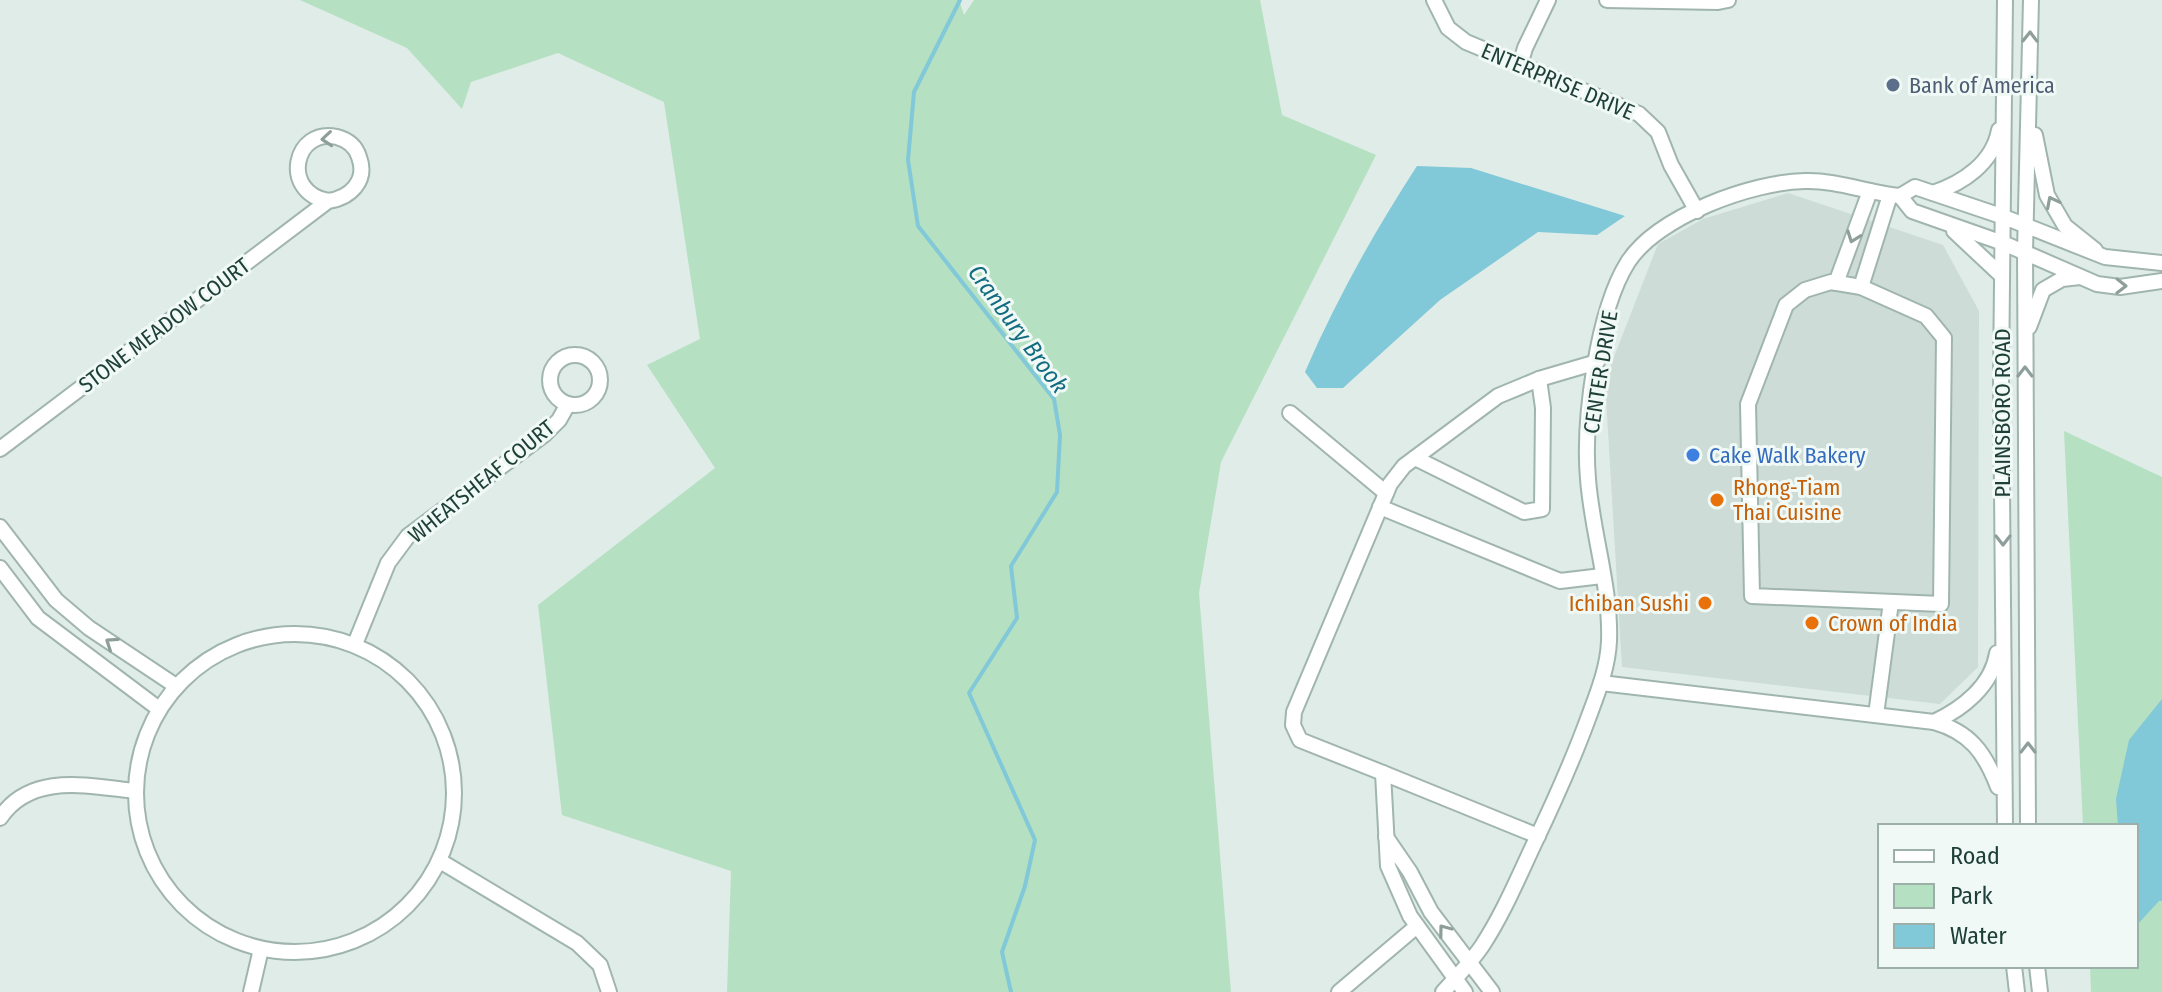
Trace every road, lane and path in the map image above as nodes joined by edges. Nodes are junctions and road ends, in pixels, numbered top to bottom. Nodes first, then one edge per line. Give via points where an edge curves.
1 (1434, 0) edge
2 (1548, 0) edge
3 (1607, 0) edge
4 (1728, 0) edge
5 (2005, 0) edge
6 (2031, 0) edge
7 (1520, 65) junction
8 (2030, 92) junction
9 (2003, 106) junction
10 (1870, 191) junction
11 (1933, 193) junction
12 (1895, 196) junction
13 (328, 201) junction
14 (1697, 211) junction
15 (2004, 217) junction
16 (1945, 223) junction
17 (2026, 227) junction
18 (2003, 243) junction
19 (2025, 252) junction
20 (2105, 257) junction
21 (2162, 263) edge
22 (2002, 276) junction
23 (2081, 277) junction
24 (2162, 281) edge
25 (1836, 283) junction
26 (1861, 287) junction
27 (2025, 339) junction
28 (1597, 362) junction
29 (1539, 379) junction
30 (568, 404) dead end
31 (1290, 413) dead end
32 (0, 449) edge
33 (1415, 458) junction
34 (1383, 500) junction
35 (0, 527) edge
36 (0, 568) edge
37 (1602, 576) junction
38 (1891, 602) junction
39 (2001, 625) junction
40 (355, 644) junction
41 (1601, 683) junction
42 (176, 686) junction
43 (159, 709) junction
44 (1876, 715) junction
45 (1934, 722) junction
46 (1383, 773) junction
47 (135, 791) junction
48 (2002, 799) junction
49 (0, 818) edge
50 (2005, 824) edge
51 (2028, 824) edge
52 (1386, 836) junction
53 (1538, 836) junction
54 (440, 861) junction
55 (1417, 926) junction
56 (261, 949) junction
57 (1469, 963) junction
58 (2014, 968) edge
59 (2037, 968) edge
60 (1454, 980) junction
61 (2041, 989) edge
62 (251, 992) edge
63 (609, 992) edge
64 (1339, 992) edge
65 (1443, 992) edge
66 (1465, 992) edge
67 (1492, 992) edge
68 (2017, 992) edge

1 - 7 street, ENTERPRISE DRIVE via 1448,28 1466,42
2 - 7 street
3 - 4 street
5 - 9 street, PLAINSBORO ROAD
8 -> 6 street, PLAINSBORO ROAD
7 - 14 street, ENTERPRISE DRIVE via 1639,114 1658,132
8 - 17 street, PLAINSBORO ROAD
20 -> 8 street via 2065,226 2047,195
9 - 11 street via 1997,143 1980,167
9 - 15 street, PLAINSBORO ROAD
10 - 12 street, CENTER DRIVE
10 - 14 street, CENTER DRIVE via 1801,181 1752,190
10 -> 25 street
11 - 12 street, CENTER DRIVE via 1915,187
11 - 15 street, CENTER DRIVE
12 - 16 street, CENTER DRIVE via 1912,211
12 - 26 street
13 -> 13 street, STONE MEADOW COURT via 339,200 357,186 362,165 352,145 333,136 311,142 297,163 301,185
13 - 32 street, STONE MEADOW COURT
14 - 28 street, CENTER DRIVE via 1649,239 1629,261 1613,292
15 - 17 street, CENTER DRIVE
15 - 18 street, PLAINSBORO ROAD
16 - 18 street, CENTER DRIVE
16 - 22 street
17 - 19 street, PLAINSBORO ROAD
17 - 20 street, CENTER DRIVE
18 - 19 street, CENTER DRIVE
18 - 22 street, PLAINSBORO ROAD
19 - 23 street, CENTER DRIVE
19 - 27 street, PLAINSBORO ROAD
20 - 21 street, CENTER DRIVE
22 -> 39 street, PLAINSBORO ROAD
23 -> 24 street, CENTER DRIVE via 2120,287
23 - 27 street via 2062,279 2043,290
25 - 26 street
25 - 38 street via 1805,290 1786,305 1748,404 1752,596
26 - 38 street via 1926,316 1944,338 1941,604
51 -> 27 street, PLAINSBORO ROAD
28 - 29 street
28 - 37 street, CENTER DRIVE via 1587,477
29 - 33 street via 1498,396
29 - 33 street via 1542,509 1524,512
30 - 40 street, WHEATSHEAF COURT via 545,434 408,536 388,563
31 - 34 street
33 - 34 street
34 - 37 street via 1560,581
34 - 46 street via 1293,725 1300,740
42 -> 35 street via 56,600
36 - 43 street via 38,618
37 - 41 street, CENTER DRIVE via 1609,641
38 - 44 street
39 - 45 street via 1995,665 1983,685 1956,711
39 - 48 street, PLAINSBORO ROAD
40 - 42 street via 308,633 259,636 213,655
40 - 54 street via 399,671 433,711 452,760 454,812
41 - 44 street
41 - 53 street, CENTER DRIVE via 1568,774
42 - 43 street
43 - 47 street via 142,749
44 - 45 street
45 - 48 street via 1975,743
46 - 52 street
46 - 53 street
47 - 49 street via 44,786
47 - 56 street via 141,834 152,861 185,908 220,934
48 - 50 street, PLAINSBORO ROAD
52 - 55 street via 1388,866
57 -> 52 street
53 - 57 street, CENTER DRIVE via 1506,904
54 - 56 street via 416,897 384,926 346,945 304,953
54 - 63 street via 577,943 600,965
55 - 60 street
55 - 64 street
56 - 62 street
57 - 60 street, CENTER DRIVE
57 - 67 street
58 - 68 street
59 - 61 street
60 - 65 street, CENTER DRIVE
60 - 66 street

